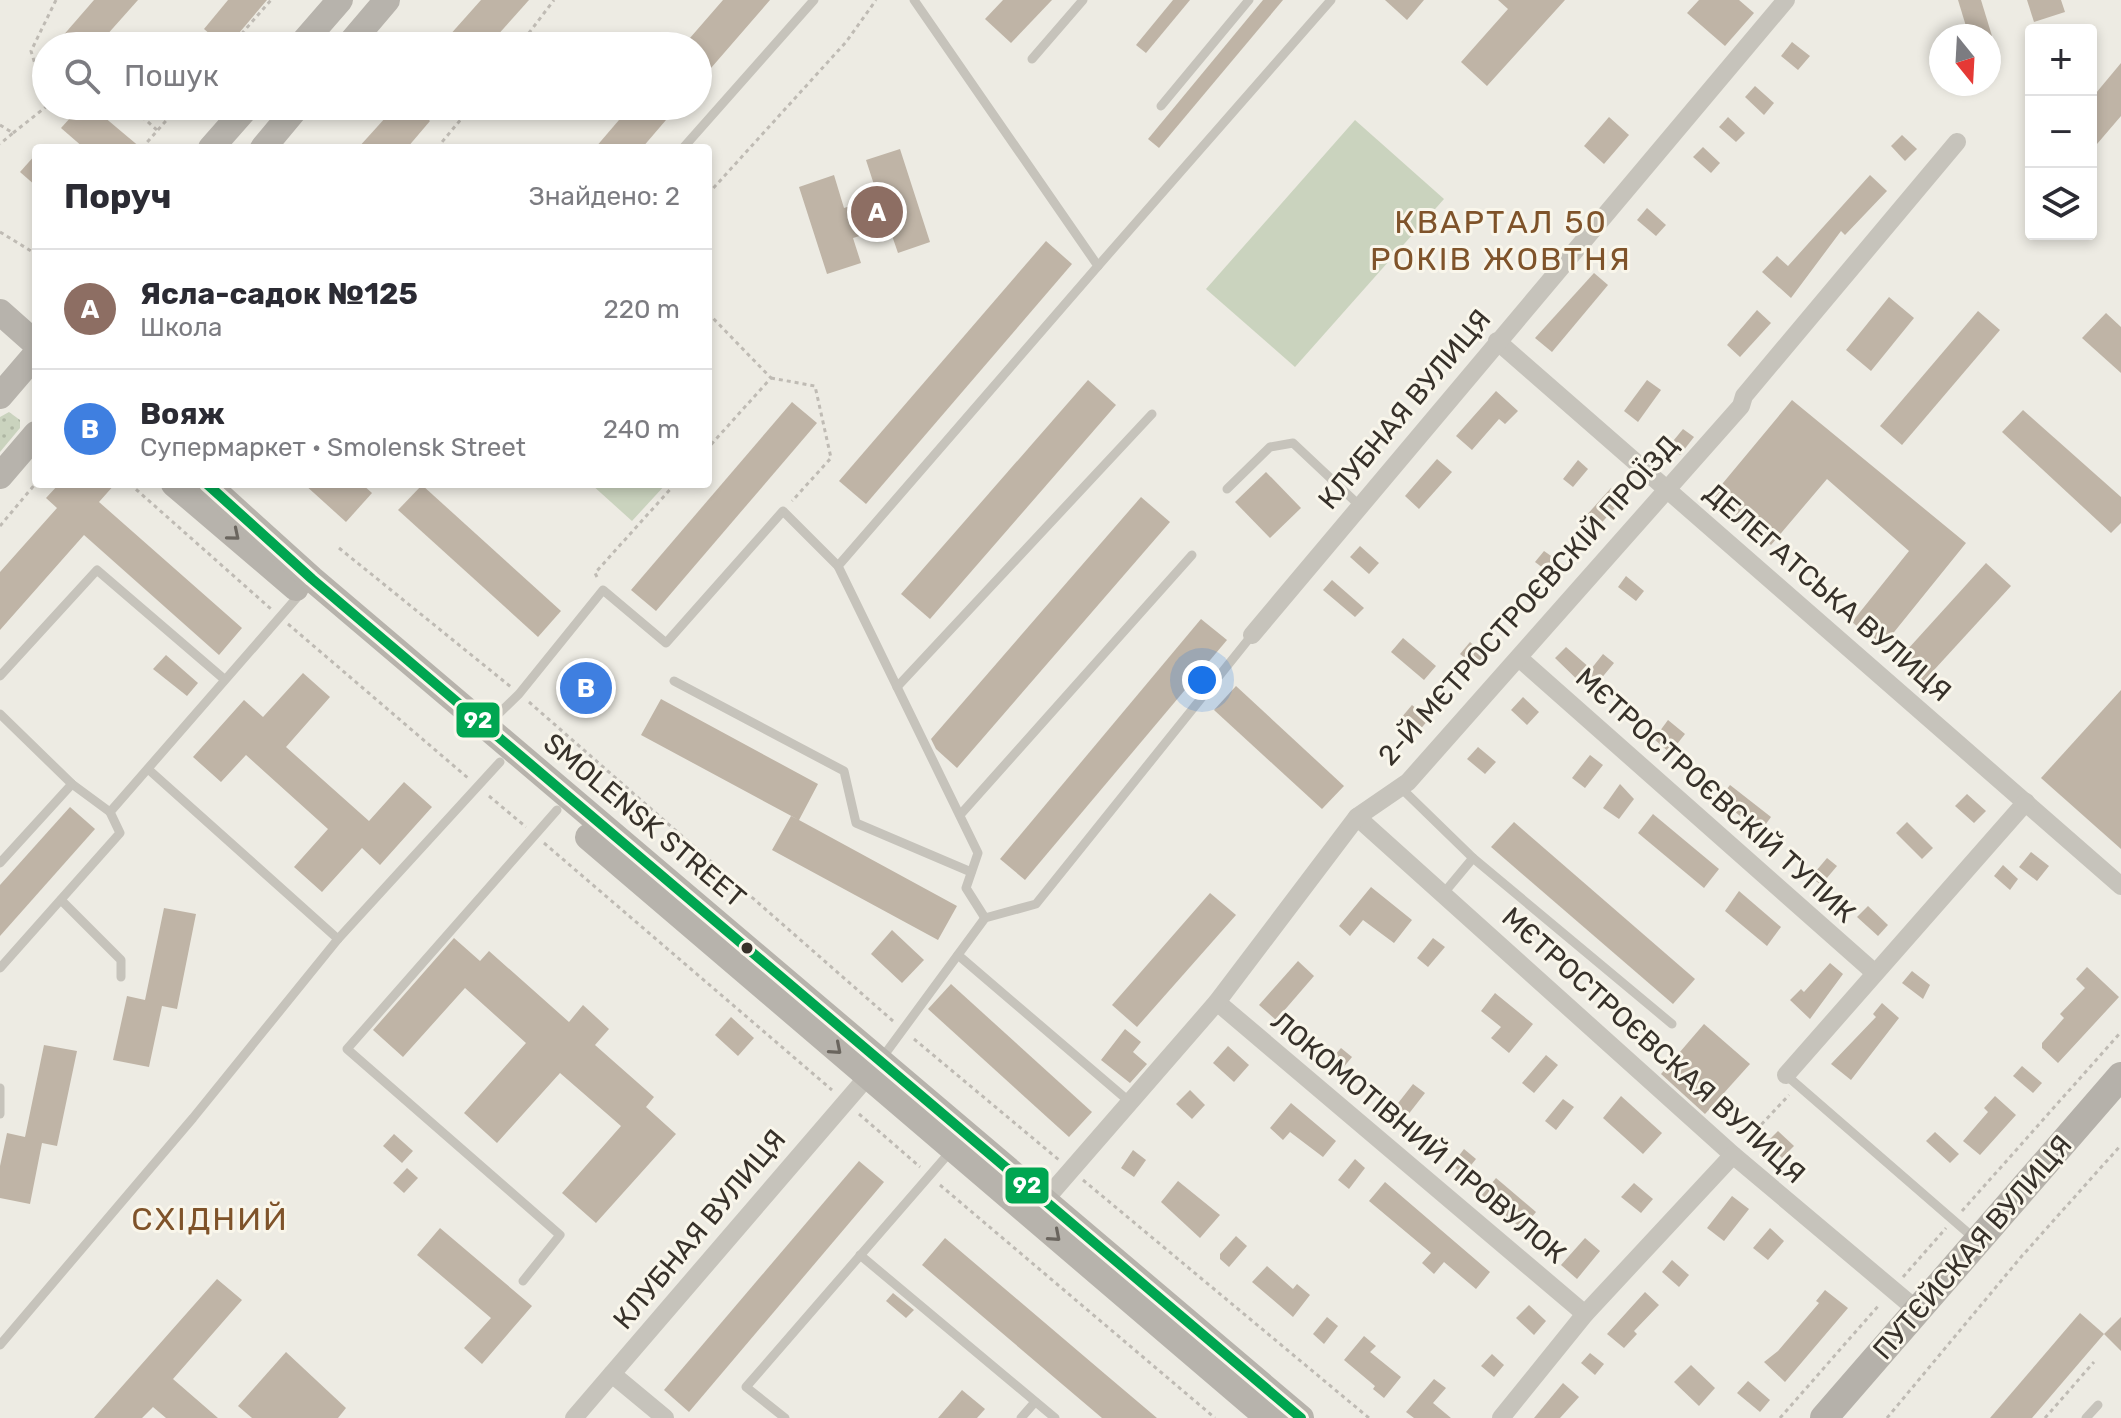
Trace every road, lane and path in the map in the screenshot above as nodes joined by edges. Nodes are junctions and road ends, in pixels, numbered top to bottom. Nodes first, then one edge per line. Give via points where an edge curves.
1 (56, 0) edge
2 (271, 0) edge
3 (340, 0) edge
4 (387, 0) edge
5 (554, 0) edge
6 (814, 0) edge
7 (876, 0) edge
8 (914, 0) edge
9 (1083, 0) edge
10 (1249, 0) edge
11 (1331, 0) edge
12 (1786, 0) edge
13 (40, 32) edge
14 (243, 32) edge
15 (312, 32) edge
16 (360, 32) edge
17 (530, 32) edge
18 (1032, 59) dead end
19 (1161, 106) dead end
20 (712, 115) edge
21 (32, 118) edge
22 (146, 120) edge
23 (167, 120) edge
24 (236, 120) edge
25 (286, 120) edge
26 (460, 120) edge
27 (708, 120) edge
28 (0, 125) edge
29 (158, 130) junction
30 (13, 133) junction
31 (1957, 142) dead end
32 (0, 144) edge
33 (146, 144) edge
34 (215, 144) edge
35 (266, 144) edge
36 (440, 144) edge
37 (687, 144) edge
38 (712, 190) edge
39 (0, 232) edge
40 (32, 252) edge
41 (1098, 266) junction
42 (0, 312) edge
43 (712, 317) edge
44 (32, 340) edge
45 (1497, 341) junction
46 (32, 359) edge
47 (771, 378) junction
48 (0, 396) edge
49 (1152, 414) dead end
50 (32, 439) edge
51 (712, 444) edge
52 (0, 476) edge
53 (1666, 487) junction
54 (32, 488) edge
55 (179, 488) edge
56 (211, 488) edge
57 (671, 488) edge
58 (1227, 489) dead end
59 (1360, 506) junction
60 (783, 511) junction
61 (0, 526) edge
62 (339, 548) dead end
63 (1192, 555) dead end
64 (838, 566) junction
65 (307, 586) junction
66 (603, 590) junction
67 (1252, 635) joint
68 (1519, 658) junction
69 (0, 676) edge
70 (224, 679) junction
71 (674, 681) dead end
72 (897, 687) junction
73 (519, 694) junction
74 (0, 714) edge
75 (485, 726) junction
76 (500, 762) junction
77 (148, 769) junction
78 (72, 784) junction
79 (1400, 787) junction
80 (2026, 802) junction
81 (557, 810) junction
82 (110, 812) junction
83 (960, 815) junction
84 (1357, 817) junction
85 (1473, 858) junction
86 (0, 863) edge
87 (971, 872) junction
88 (2121, 886) edge
89 (1443, 894) junction
90 (61, 900) junction
91 (985, 918) junction
92 (338, 939) junction
93 (958, 955) junction
94 (0, 968) edge
95 (1875, 973) junction
96 (121, 977) dead end
97 (1217, 1002) junction
98 (1672, 1024) dead end
99 (904, 1030) junction
100 (2121, 1032) edge
101 (874, 1069) junction
102 (2121, 1076) edge
103 (1792, 1081) junction
104 (0, 1088) edge
105 (1131, 1103) junction
106 (2121, 1104) edge
107 (0, 1114) edge
108 (959, 1141) junction
109 (2121, 1145) edge
110 (1733, 1155) junction
111 (1072, 1171) junction
112 (929, 1175) junction
113 (1044, 1201) junction
114 (1953, 1220) junction
115 (1977, 1241) junction
116 (860, 1255) junction
117 (523, 1281) dead end
118 (1893, 1289) junction
119 (1917, 1310) junction
120 (1585, 1314) junction
121 (0, 1345) edge
122 (2094, 1362) dead end
123 (612, 1374) junction
124 (1035, 1402) junction
125 (2098, 1405) dead end
126 (574, 1418) edge
127 (665, 1418) edge
128 (785, 1418) edge
129 (1021, 1418) edge
130 (1055, 1418) edge
131 (1215, 1418) edge
132 (1268, 1418) edge
133 (1301, 1418) edge
134 (1369, 1418) edge
135 (1501, 1418) edge
136 (1780, 1418) edge
137 (1824, 1418) edge
138 (1849, 1418) edge
139 (1887, 1418) edge
140 (2045, 1418) edge
141 (2086, 1418) edge

1 - 13 path
2 - 14 path
3 - 15 street
4 - 16 street
5 - 17 path
6 - 20 lane
7 - 38 path via 846,42
8 - 41 lane
9 - 18 lane
10 - 19 lane
11 - 41 lane
12 - 45 street, КЛУБНАЯ ВУЛИЦЯ
21 - 30 path
22 - 29 path
23 - 29 path
24 - 34 street
25 - 35 street
26 - 36 path
27 - 37 lane
28 - 30 path
29 - 33 path
30 - 32 path
31 - 53 street, 2-Й МЄТРОСТРОЄВСКІЙ ПРОЇЗД via 1744,396 1741,406
39 - 40 path
41 - 64 lane
42 - 44 street
43 - 47 path
45 - 53 street, ДЕЛЕГАТСЬКА ВУЛИЦЯ
45 - 59 street, КЛУБНАЯ ВУЛИЦЯ
46 - 48 street
47 - 51 path
47 - 60 path via 815,386 831,458
49 - 72 lane
50 - 52 street
53 - 68 street, 2-Й МЄТРОСТРОЄВСКІЙ ПРОЇЗД
53 - 80 street, ДЕЛЕГАТСЬКА ВУЛИЦЯ
54 - 61 path
55 -> 65 street, SMOLENSK STREET
56 - 65 street, SMOLENSK STREET
57 - 66 path via 595,573
58 - 59 lane via 1270,447 1293,443
59 - 67 street, КЛУБНАЯ ВУЛИЦЯ
60 - 64 lane
60 - 66 lane via 666,643
62 - 73 path
63 - 83 lane
64 - 72 lane
65 - 70 lane
65 - 75 street, SMOLENSK STREET
65 - 76 street, SMOLENSK STREET
66 - 73 lane
67 - 91 lane via 1036,904
68 - 79 street, 2-Й МЄТРОСТРОЄВСКІЙ ПРОЇЗД
68 - 95 street, МЄТРОСТРОЄВСКІЙ ТУПИК
69 - 70 lane via 97,570
70 - 77 lane
71 - 87 lane via 844,771 856,823
72 - 83 lane
73 - 75 lane
73 - 99 path
74 - 78 lane
75 - 101 street, SMOLENSK STREET
76 - 81 street, SMOLENSK STREET
76 - 92 lane
77 - 82 lane
77 - 92 lane
78 - 82 lane
78 - 86 lane
79 - 84 street, 2-Й МЄТРОСТРОЄВСКІЙ ПРОЇЗД
79 - 85 lane
80 - 88 street, ДЕЛЕГАТСЬКА ВУЛИЦЯ
80 - 95 street
81 -> 101 street, SMOLENSK STREET
81 - 117 lane via 347,1049 560,1235
82 - 90 lane via 120,833
83 - 87 lane via 978,853
84 - 89 street, МЄТРОСТРОЄВСКАЯ ВУЛИЦЯ
84 - 97 street, 2-Й МЄТРОСТРОЄВСКІЙ ПРОЇЗД
85 - 89 lane
85 - 98 lane
87 - 91 lane via 966,888
89 - 110 street, МЄТРОСТРОЄВСКАЯ ВУЛИЦЯ
90 - 94 lane
90 - 96 lane via 121,960
91 - 93 lane
92 - 121 lane
93 - 99 lane
93 - 105 lane
95 - 103 street
97 - 105 street, 2-Й МЄТРОСТРОЄВСКІЙ ПРОЇЗД
97 - 120 street, ЛОКОМОТІВНИЙ ПРОВУЛОК
99 - 101 lane
99 - 111 path
100 - 114 path
101 - 108 street, SMOLENSK STREET
101 - 123 street, КЛУБНАЯ ВУЛИЦЯ
102 - 115 main road, ПУТЄЙСКАЯ ВУЛИЦЯ
103 - 110 path
103 - 114 lane
104 - 107 lane
105 - 111 street, 2-Й МЄТРОСТРОЄВСКІЙ ПРОЇЗД
106 - 138 main road
108 - 112 lane
108 - 113 street, SMOLENSK STREET
108 -> 132 street, SMOLENSK STREET
109 - 139 path
110 - 118 street, МЄТРОСТРОЄВСКАЯ ВУЛИЦЯ
110 - 120 street
111 - 113 street, 2-Й МЄТРОСТРОЄВСКІЙ ПРОЇЗД
111 - 134 path
112 - 116 lane
112 - 131 path
113 - 133 street, SMOLENSK STREET
114 - 115 lane
114 - 118 path
115 - 119 main road, ПУТЄЙСКАЯ ВУЛИЦЯ
116 - 124 lane
116 - 128 lane via 746,1387
118 - 119 street, МЄТРОСТРОЄВСКАЯ ВУЛИЦЯ
118 - 136 path
119 - 137 main road, ПУТЄЙСКАЯ ВУЛИЦЯ
120 - 135 street
122 - 140 path
123 - 126 street, КЛУБНАЯ ВУЛИЦЯ
123 - 127 street
124 - 129 lane
124 - 130 lane
125 - 141 lane

